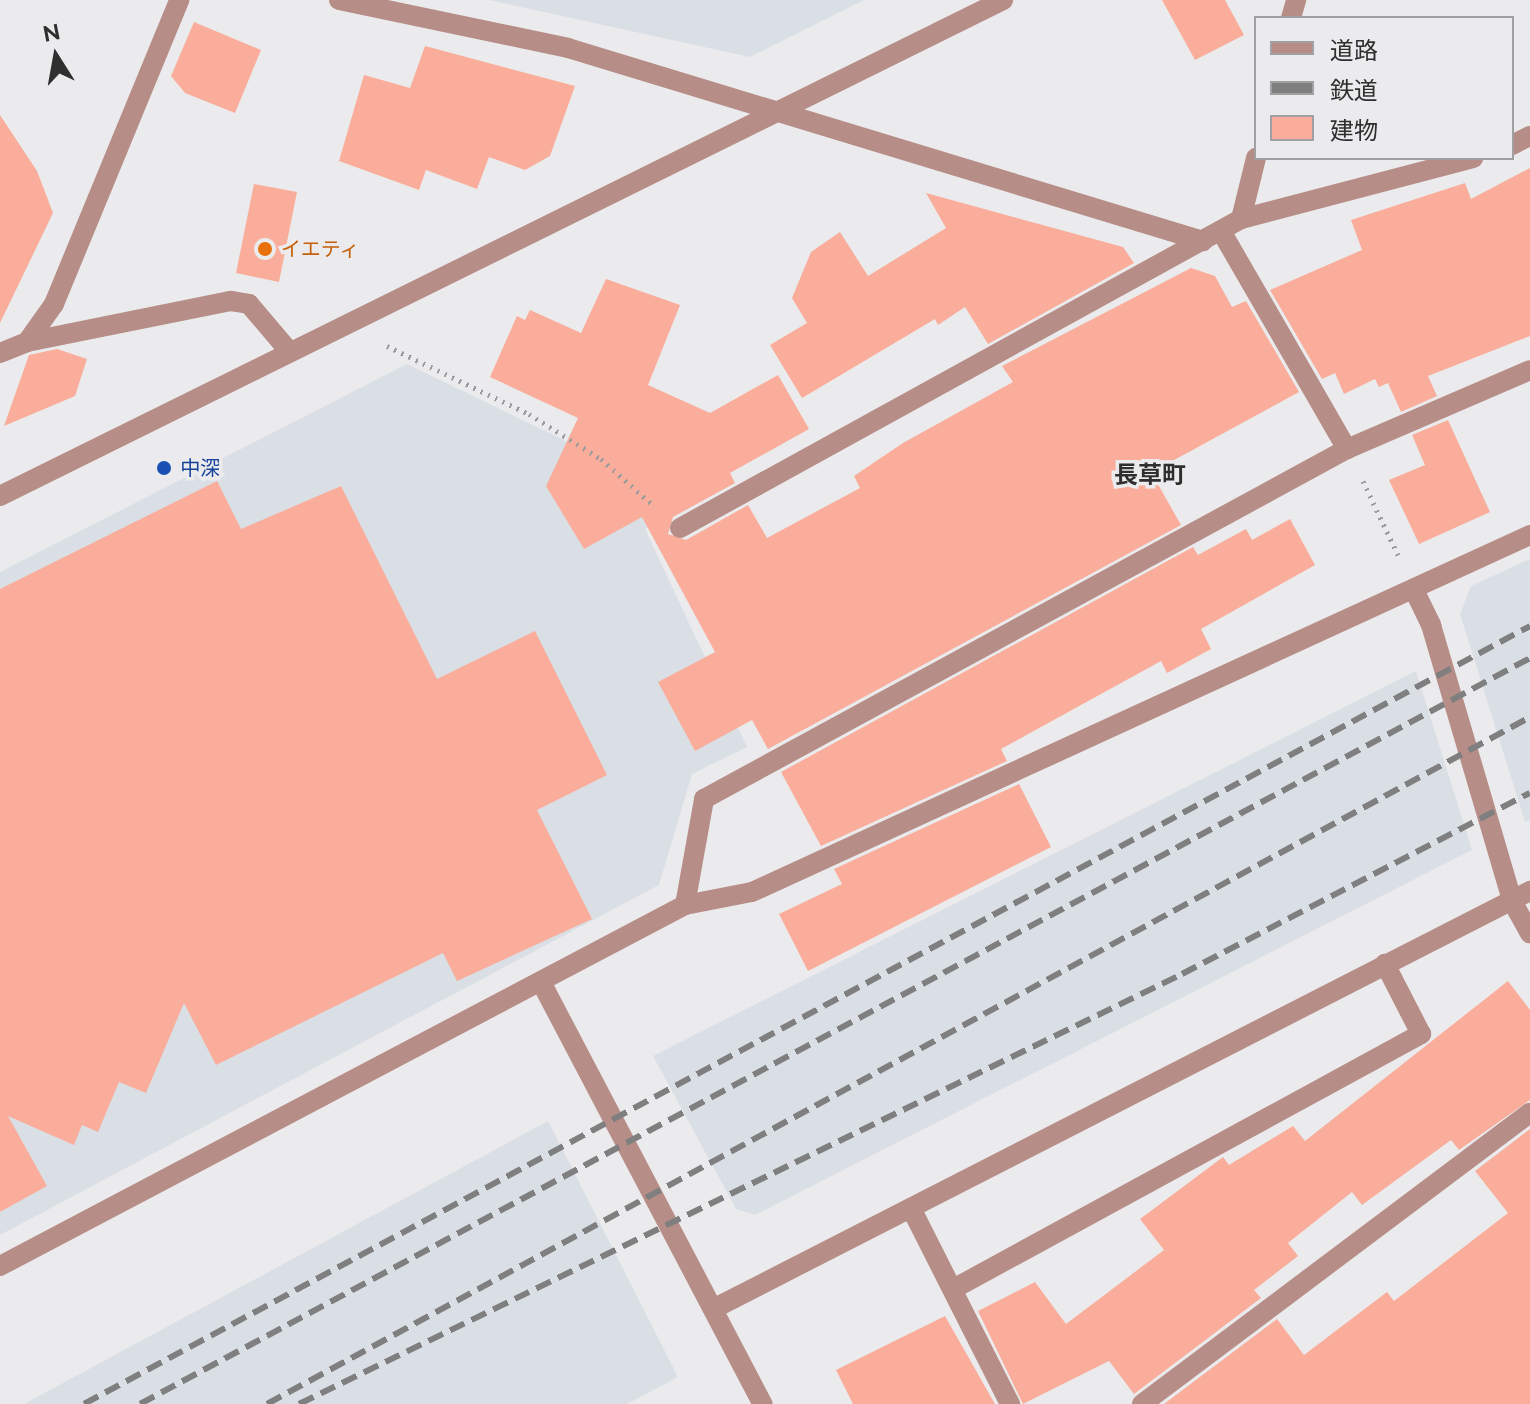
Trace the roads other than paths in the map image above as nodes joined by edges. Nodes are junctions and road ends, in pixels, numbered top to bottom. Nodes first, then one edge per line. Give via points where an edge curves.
1 (179, 0) edge
2 (339, 0) edge
3 (1003, 0) edge
4 (784, 109) junction
5 (1256, 160) edge
6 (1465, 160) edge
7 (1241, 219) junction
8 (1212, 236) junction
9 (27, 342) junction
10 (288, 350) junction
11 (0, 353) edge
12 (1530, 370) edge
13 (1347, 449) junction
14 (0, 496) edge
15 (680, 528) road end
16 (1530, 535) edge
17 (1415, 592) junction
18 (1530, 891) edge
19 (1512, 901) junction
20 (685, 905) junction
21 (1530, 933) edge
22 (1385, 964) junction
23 (541, 982) junction
24 (1530, 1113) edge
25 (911, 1208) junction
26 (0, 1266) edge
27 (955, 1288) junction
28 (713, 1309) junction
29 (763, 1404) edge
30 (1010, 1404) edge
31 (1142, 1404) edge

1 - 9 street via 54,304
2 - 4 street via 568,48
3 - 4 street
4 - 8 street
4 - 10 street
5 - 7 street
6 - 7 street
7 - 8 street
8 - 13 street
8 - 15 street
9 - 10 street via 231,301 249,304
9 - 11 street
10 - 14 street
12 - 13 street
13 - 20 street via 704,799
16 - 17 street
17 - 19 street
17 - 20 street via 752,892
18 - 19 street
19 - 21 street
19 - 22 street
20 - 23 street
22 - 25 street
22 - 27 street via 1421,1034
23 - 26 street
23 - 28 street
24 - 31 street
25 - 27 street
25 - 28 street
27 - 30 street via 963,1319
28 - 29 street

